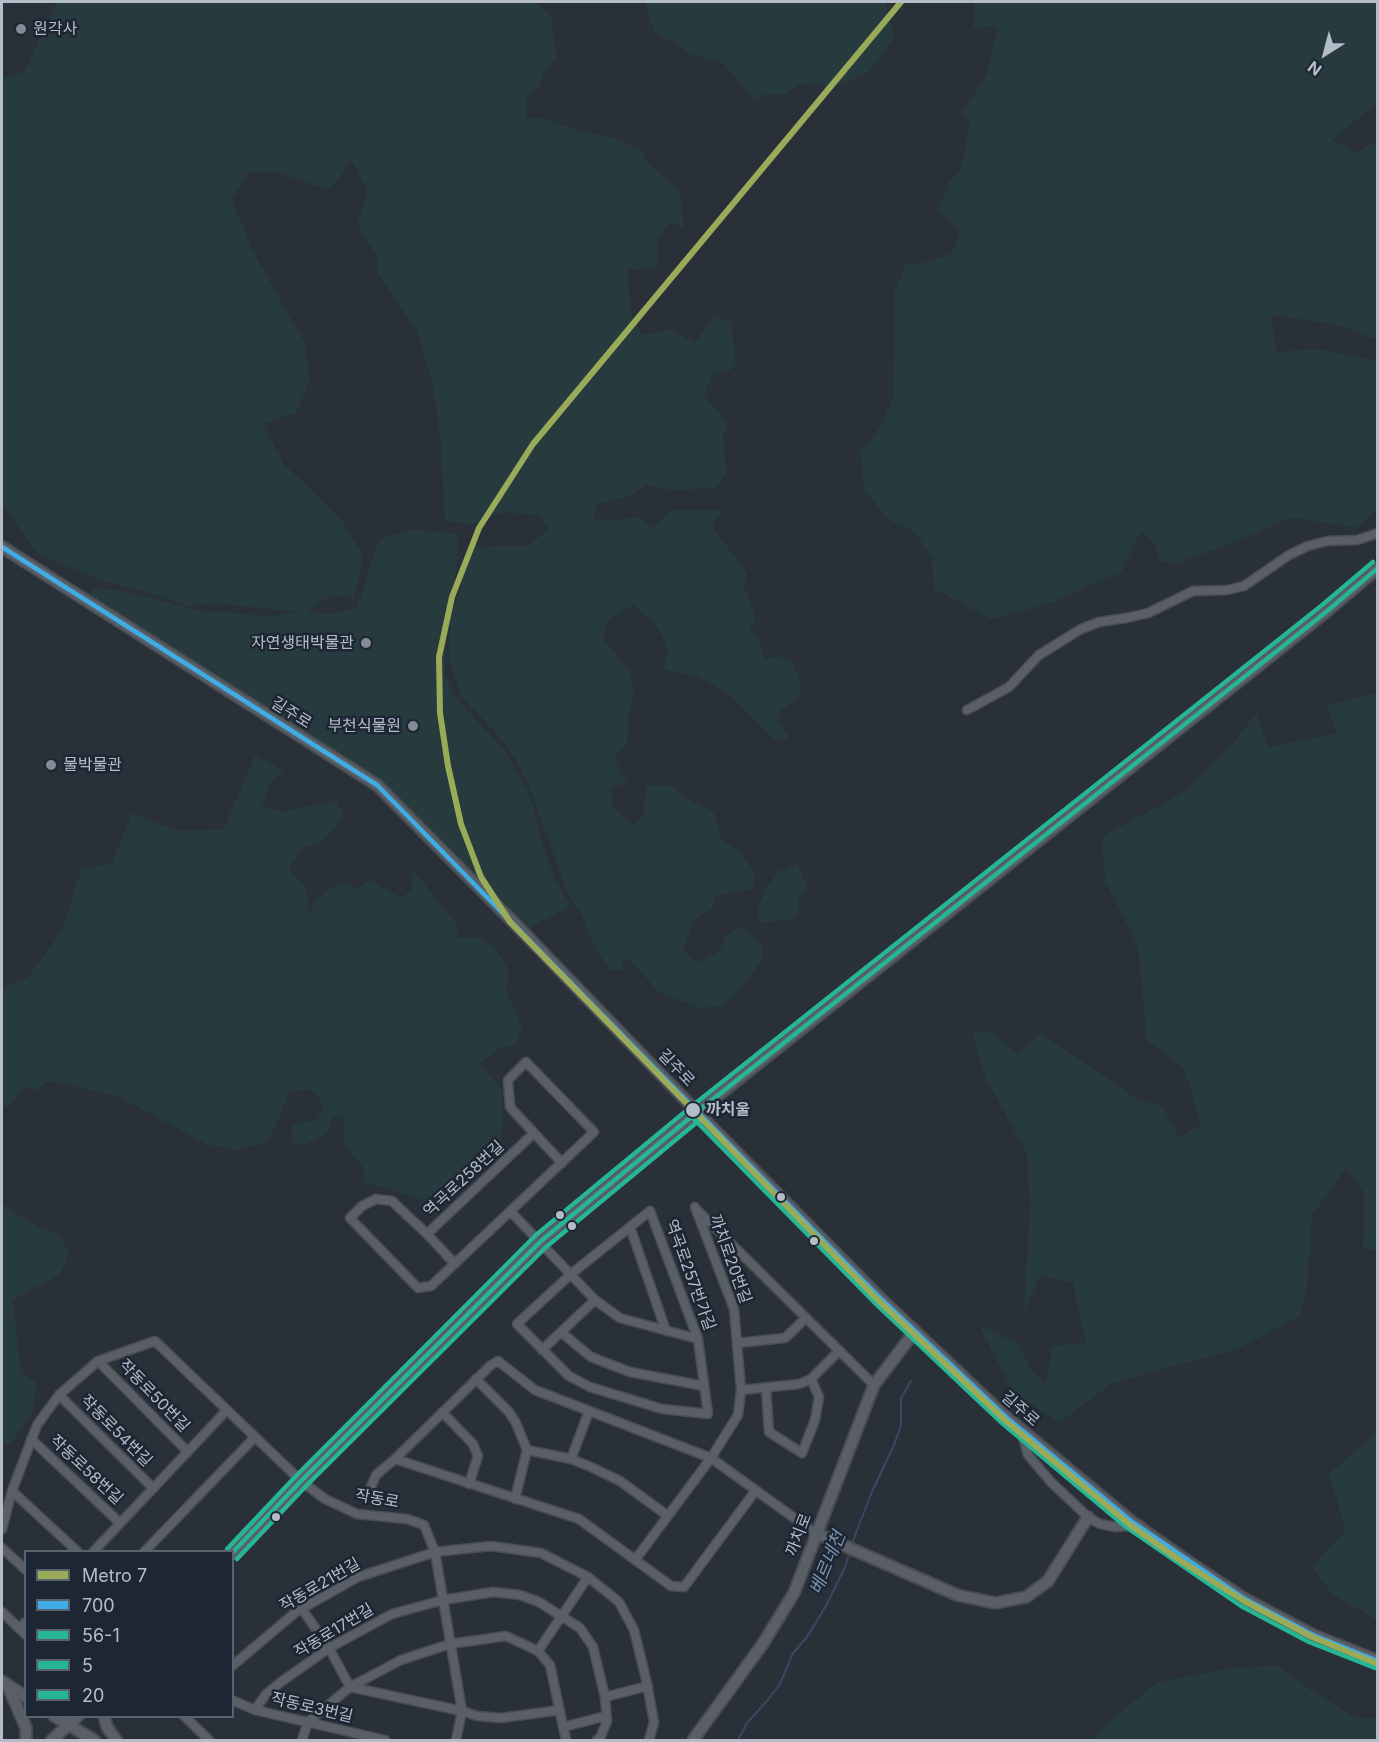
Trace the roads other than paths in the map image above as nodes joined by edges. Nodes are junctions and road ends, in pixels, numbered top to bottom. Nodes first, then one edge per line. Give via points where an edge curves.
1 (1377, 533) edge
2 (2, 547) edge
3 (1377, 568) edge
4 (967, 710) dead end
5 (697, 1113) junction
6 (534, 1133) junction
7 (562, 1163) junction
8 (511, 1212) junction
9 (630, 1227) junction
10 (428, 1234) junction
11 (541, 1241) junction
12 (454, 1264) junction
13 (571, 1274) junction
14 (595, 1300) junction
15 (806, 1317) junction
16 (666, 1331) junction
17 (915, 1331) junction
18 (561, 1332) junction
19 (698, 1340) junction
20 (737, 1343) junction
21 (542, 1350) junction
22 (839, 1351) junction
23 (98, 1361) junction
24 (476, 1379) junction
25 (811, 1379) junction
26 (874, 1385) junction
27 (704, 1386) junction
28 (766, 1389) junction
29 (741, 1390) junction
30 (59, 1395) junction
31 (227, 1410) junction
32 (589, 1411) junction
33 (442, 1412) junction
34 (1021, 1430) junction
35 (255, 1437) junction
36 (31, 1439) junction
37 (527, 1450) junction
38 (188, 1452) junction
39 (711, 1458) junction
40 (571, 1459) junction
41 (394, 1460) junction
42 (301, 1481) junction
43 (469, 1484) junction
44 (153, 1488) junction
45 (370, 1489) dead end
46 (756, 1490) junction
47 (12, 1491) junction
48 (515, 1498) junction
49 (668, 1516) junction
50 (1089, 1517) junction
51 (120, 1523) junction
52 (1137, 1525) junction
53 (2, 1529) edge
54 (816, 1533) junction
55 (2, 1548) edge
56 (77, 1550) edge
57 (94, 1550) edge
58 (145, 1550) edge
59 (234, 1552) edge
60 (435, 1552) junction
61 (635, 1560) junction
62 (24, 1568) edge
63 (588, 1577) junction
64 (443, 1600) junction
65 (302, 1609) junction
66 (2, 1612) edge
67 (562, 1615) junction
68 (23, 1628) edge
69 (450, 1644) junction
70 (329, 1648) junction
71 (538, 1651) junction
72 (1377, 1661) edge
73 (234, 1664) edge
74 (5, 1683) edge
75 (24, 1686) edge
76 (648, 1686) junction
77 (350, 1687) junction
78 (24, 1696) edge
79 (605, 1697) junction
80 (234, 1701) edge
81 (255, 1710) junction
82 (560, 1710) junction
83 (462, 1711) junction
84 (606, 1716) junction
85 (57, 1718) edge
86 (76, 1718) edge
87 (105, 1718) edge
88 (185, 1718) edge
89 (308, 1722) junction
90 (69, 1726) junction
91 (563, 1727) junction
92 (26, 1740) edge
93 (52, 1740) edge
94 (94, 1740) edge
95 (116, 1740) edge
96 (209, 1740) edge
97 (302, 1740) edge
98 (385, 1740) edge
99 (456, 1740) edge
100 (566, 1740) edge
101 (597, 1740) edge
102 (649, 1740) edge
103 (693, 1740) edge

1 - 4 street via 1357,540 1308,546 1244,586 1193,591 1149,613 1081,629 1040,655 1009,687
2 - 5 street, 길주로 via 377,785
3 - 5 street
5 - 11 street
5 - 17 street, 길주로
6 - 7 street
6 - 7 street, 역곡로258번길 via 510,1107 508,1080 526,1062 594,1132
6 - 10 street, 역곡로258번길
7 - 8 street, 역곡로258번길
8 - 11 street
8 - 12 street, 역곡로258번길
9 - 13 street, 역곡로257번가길
9 - 16 street
9 - 19 street, 역곡로257번가길 via 650,1211
10 - 12 street
10 - 12 street, 역곡로258번길 via 392,1201 376,1199 350,1218 418,1288 431,1286
11 - 13 street
11 - 42 street
13 - 14 street
13 - 21 street, 역곡로257번가길 via 517,1324
14 - 16 street via 620,1318
14 - 18 street
15 - 20 street via 785,1338
15 - 20 street, 까치로20번길 via 695,1207 734,1309
15 - 22 street
16 - 19 street
17 - 26 street, 까치로
17 - 34 street, 길주로
18 - 21 street
18 - 27 street via 591,1357 630,1372
19 - 27 street, 역곡로257번가길
20 - 29 street, 까치로20번길
21 - 27 street, 역곡로257번가길 via 569,1376 590,1387 662,1409 708,1414
22 - 25 street
22 - 26 street
23 - 30 street
23 - 31 street, 작동로 via 156,1341
23 - 38 street, 작동로50번길
24 - 32 street via 498,1361 535,1390
24 - 33 street
24 - 37 street via 509,1412
25 - 28 street
25 - 28 street via 819,1397 802,1453 769,1432
26 - 54 street, 까치로
28 - 29 street
29 - 39 street, 까치로20번길 via 738,1415
30 - 36 street
30 - 44 street, 작동로54번길
31 - 35 street, 작동로
31 - 38 street
32 - 39 street
32 - 40 street
33 - 41 street
33 - 43 street via 478,1456
34 - 50 street via 1028,1455
34 - 52 street, 길주로
35 - 42 street, 작동로
35 - 58 street
36 - 47 street
36 - 51 street, 작동로58번길
37 - 40 street
37 - 48 street
38 - 44 street
39 - 46 street
39 - 49 street, 까치로20번길
40 - 49 street via 620,1481
41 - 43 street
41 - 45 street via 376,1475
42 - 59 street
42 - 60 street, 작동로 via 325,1499 357,1514 407,1519 424,1525
43 - 48 street
44 - 51 street
46 - 54 street
46 - 61 street via 684,1587 671,1586
47 - 53 street
47 - 56 street
48 - 61 street via 579,1519
49 - 61 street, 까치로20번길
50 - 52 street via 1116,1527
50 - 54 street via 1048,1581 1026,1597 995,1603 957,1595
51 - 57 street
52 - 72 street, 길주로 via 1245,1599 1313,1635
54 - 103 street, 까치로 via 794,1593 762,1645
55 - 62 street
60 - 63 street, 작동로21번길 via 491,1546 541,1553
60 - 64 street, 작동로
60 - 65 street, 작동로21번길 via 358,1577
63 - 67 street
63 - 76 street, 작동로21번길 via 619,1602 634,1630
64 - 67 street, 작동로17번길 via 493,1592 520,1595
64 - 69 street, 작동로
64 - 70 street, 작동로17번길 via 392,1614
65 - 70 street
65 - 73 street, 작동로21번길
66 - 68 street
67 - 71 street
67 - 79 street, 작동로17번길 via 580,1628 593,1647
69 - 71 street via 506,1636
69 - 77 street via 401,1660
69 - 83 street, 작동로
70 - 77 street
70 - 81 street, 작동로17번길 via 266,1694
71 - 82 street via 550,1665
74 - 75 street
74 - 78 street
74 - 92 street via 26,1728
76 - 79 street
76 - 102 street, 작동로21번길 via 654,1722
77 - 83 street
77 - 89 street
79 - 84 street, 작동로17번길
80 - 81 street, 작동로3번길
81 - 89 street, 작동로3번길
82 - 83 street via 501,1718
82 - 91 street
83 - 99 street, 작동로
84 - 91 street
84 - 101 street
85 - 90 street
86 - 90 street
87 - 95 street
88 - 96 street
89 - 97 street
89 - 98 street, 작동로3번길
90 - 93 street
90 - 94 street
91 - 100 street

